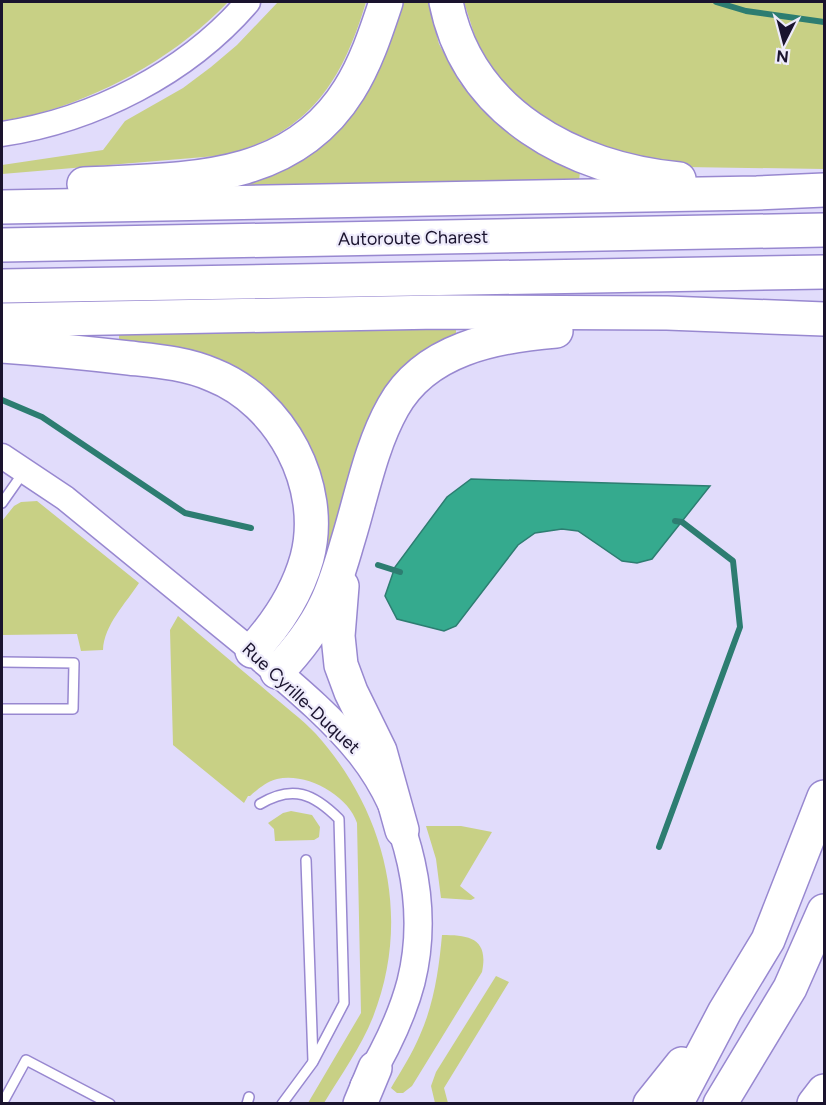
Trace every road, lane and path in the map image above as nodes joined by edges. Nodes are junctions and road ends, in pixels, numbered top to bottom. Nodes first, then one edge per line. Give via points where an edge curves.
1 (248, 2) edge
2 (386, 2) edge
3 (446, 2) edge
4 (2, 134) edge
5 (825, 184) edge
6 (2, 189) edge
7 (825, 190) edge
8 (2, 207) edge
9 (825, 230) edge
10 (2, 245) edge
11 (825, 272) edge
12 (2, 286) edge
13 (758, 316) junction
14 (825, 318) edge
15 (2, 320) edge
16 (2, 346) edge
17 (2, 456) edge
18 (25, 471) junction
19 (2, 503) edge
20 (347, 543) junction
21 (252, 651) junction
22 (2, 663) edge
23 (277, 672) junction
24 (2, 709) edge
25 (825, 797) edge
26 (260, 804) dead end
27 (402, 830) junction
28 (306, 860) dead end
29 (825, 911) edge
30 (725, 1011) junction
31 (313, 1062) junction
32 (375, 1068) junction
33 (825, 1091) edge
34 (2, 1104) edge
35 (110, 1104) edge
36 (282, 1104) edge
37 (354, 1104) edge
38 (360, 1104) edge
39 (650, 1104) edge
40 (676, 1104) edge
41 (720, 1104) edge
42 (814, 1104) edge

1 - 4 street via 183,60 123,97 57,122
2 - 6 highway via 366,59 340,103 315,129 283,152 246,168 208,176
3 - 5 highway via 462,52 484,85 515,117 556,144 600,163 668,178
7 - 8 highway
9 - 10 highway, Autoroute Charest
11 - 12 highway
13 - 14 highway
13 - 15 highway via 439,312
13 - 20 highway via 513,336 450,354 416,378 394,405 379,438
16 - 21 highway via 116,356 198,369 244,391 271,417 306,483 311,536 296,590
17 - 18 street, Rue Cyrille-Duquet
18 - 19 lane
18 - 21 street, Rue Cyrille-Duquet via 65,498
20 - 23 highway via 322,612
20 - 27 highway via 338,621 341,665 380,751
21 - 23 main road, Rue Cyrille-Duquet
22 - 24 lane via 74,663 74,709
23 - 27 main road, Rue Cyrille-Duquet via 360,753 385,789
25 - 30 highway via 768,940
26 - 31 lane via 273,796 302,793 326,806 339,819 344,1003
27 - 32 main road, Rue Cyrille-Duquet via 415,894 415,958 396,1026
28 - 31 lane
29 - 41 highway via 790,988
30 - 39 highway
30 - 40 highway
31 - 36 lane
32 - 37 main road, Rue Cyrille-Duquet
32 - 38 highway
33 - 42 highway
34 - 35 lane via 26,1060

